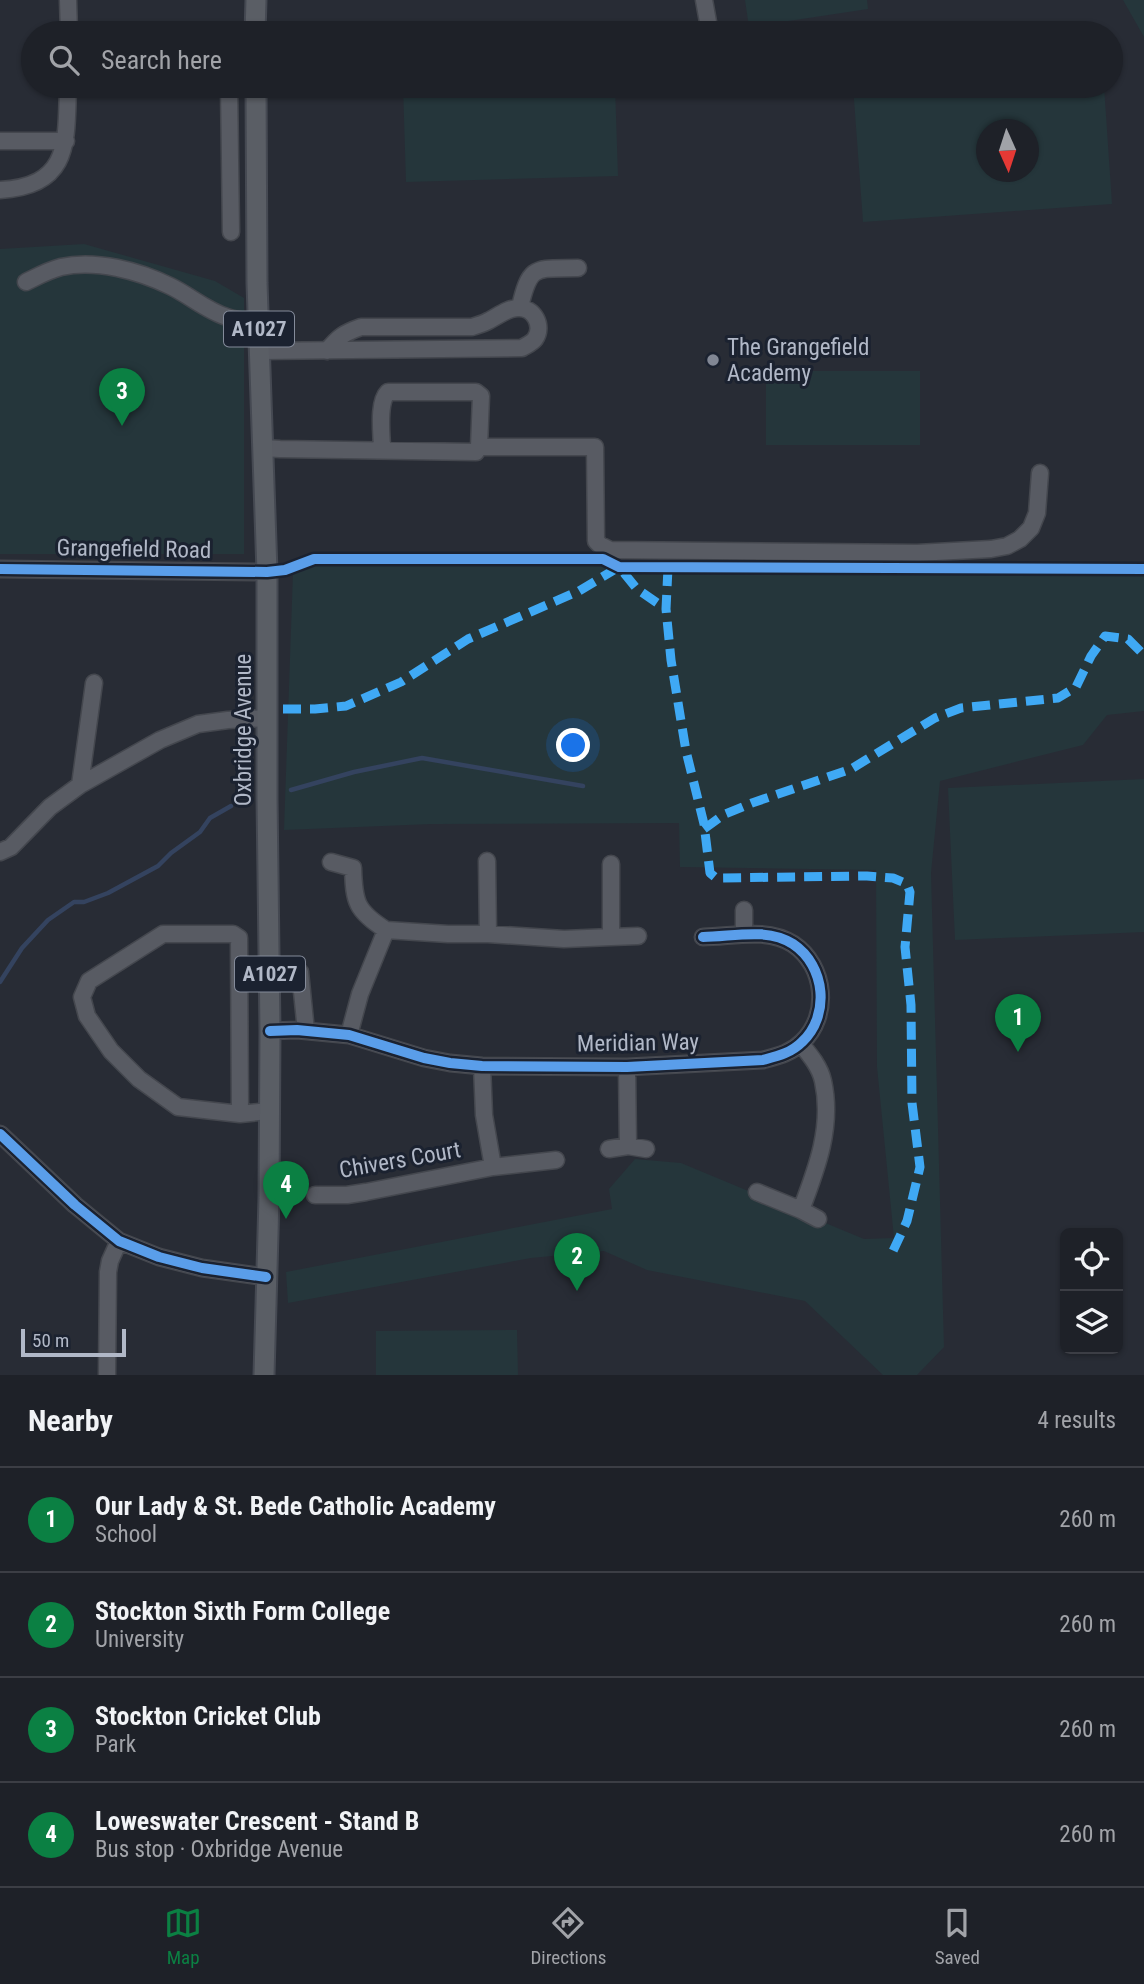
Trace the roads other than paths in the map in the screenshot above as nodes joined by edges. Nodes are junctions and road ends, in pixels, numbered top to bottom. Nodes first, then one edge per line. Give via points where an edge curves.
1 (68, 0) edge
2 (256, 0) edge
3 (704, 0) edge
4 (69, 21) edge
5 (255, 21) edge
6 (708, 21) edge
7 (68, 98) edge
8 (229, 98) edge
9 (256, 98) edge
10 (0, 141) edge
11 (66, 141) junction
12 (0, 190) edge
13 (231, 232) dead end
14 (578, 268) dead end
15 (26, 282) dead end
16 (520, 307) junction
17 (259, 322) junction
18 (260, 351) junction
19 (327, 351) junction
20 (480, 447) junction
21 (263, 448) junction
22 (382, 450) junction
23 (1040, 473) dead end
24 (0, 569) edge
25 (267, 572) junction
26 (94, 683) dead end
27 (268, 718) junction
28 (80, 785) junction
29 (0, 852) edge
30 (487, 861) dead end
31 (331, 862) dead end
32 (611, 864) dead end
33 (369, 865) dead end
34 (353, 868) junction
35 (744, 910) dead end
36 (386, 930) junction
37 (488, 934) junction
38 (744, 934) junction
39 (638, 936) dead end
40 (611, 937) junction
41 (703, 937) dead end
42 (300, 972) dead end
43 (270, 1031) junction
44 (306, 1031) junction
45 (349, 1035) junction
46 (801, 1044) junction
47 (482, 1066) junction
48 (627, 1067) junction
49 (269, 1111) junction
50 (240, 1114) junction
51 (0, 1134) edge
52 (628, 1146) junction
53 (609, 1149) dead end
54 (646, 1149) dead end
55 (556, 1160) dead end
56 (493, 1167) junction
57 (757, 1192) dead end
58 (315, 1195) dead end
59 (802, 1210) junction
60 (818, 1219) dead end
61 (119, 1241) junction
62 (266, 1277) junction
63 (107, 1375) edge
64 (264, 1375) edge

1 - 4 street
2 - 5 main road
3 - 6 street
7 - 11 street
8 - 13 street
9 - 17 main road, Oxbridge Avenue / A1027
10 - 11 street
11 - 12 street via 52,172 20,189
14 - 16 street via 531,274
15 - 17 street via 62,267 110,267 169,286 226,317
16 - 19 street via 472,327 362,327 338,337
16 - 19 street via 531,312 539,332 522,348
17 - 18 main road, Oxbridge Avenue / A1027
18 - 19 street
18 - 21 main road, Oxbridge Avenue / A1027
20 - 22 street via 476,452
20 - 22 street via 481,396 476,392 388,392 382,404
20 - 23 street via 595,447 597,552 991,549 1007,546 1031,528
21 - 22 street
21 - 25 main road, Oxbridge Avenue / A1027
24 - 25 street, Grangefield Road
25 - 27 main road, Oxbridge Avenue / A1027
26 - 28 street
27 - 28 street via 198,724
27 - 43 main road, Oxbridge Avenue / A1027
28 - 29 street
30 - 37 street
31 - 34 street
32 - 40 street
33 - 34 street
34 - 36 street via 359,907
35 - 38 street
36 - 37 street
36 - 45 street via 359,996
37 - 40 street
38 - 41 street
38 - 46 street via 770,935 792,944 816,971 820,1008 815,1028
39 - 40 street
42 - 44 street
43 - 44 street, Meridian Way
43 - 49 main road, Oxbridge Avenue / A1027
44 - 45 street, Meridian Way
45 - 47 street, Meridian Way via 424,1058
46 - 48 street, Meridian Way via 784,1055 763,1060
46 - 59 street via 823,1081 826,1119 818,1166
47 - 48 street, Meridian Way
47 - 56 street, Chivers Court
48 - 52 street, Meridian Way
49 - 50 street
49 - 62 main road, Oxbridge Avenue / A1027
50 - 50 street via 178,1107 139,1079 111,1051 87,1016 82,997 89,981 163,934 233,934 239,938
51 - 61 street
52 - 53 street
52 - 54 street
55 - 56 street, Chivers Court
56 - 58 street, Chivers Court via 347,1195
57 - 59 street
59 - 60 street
61 - 62 street via 202,1268
61 - 63 street via 108,1272
62 - 64 main road, Oxbridge Avenue / A1027

